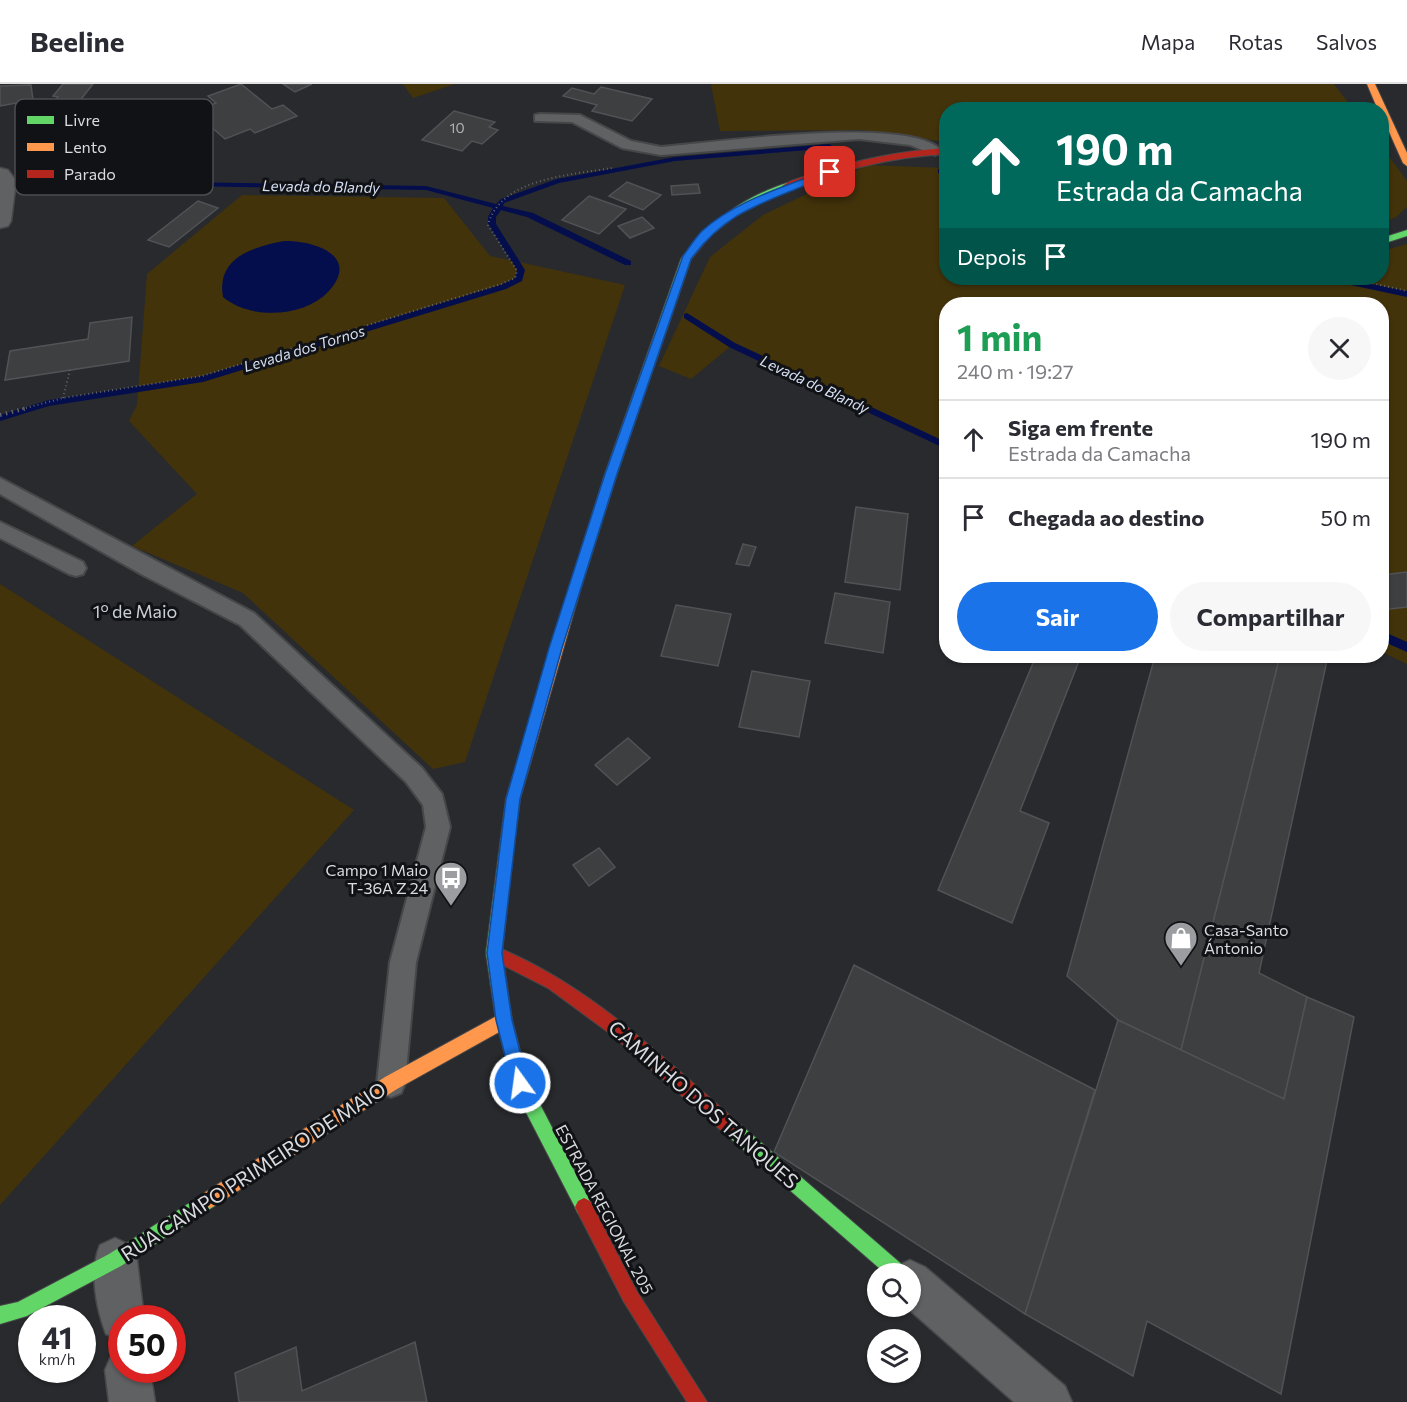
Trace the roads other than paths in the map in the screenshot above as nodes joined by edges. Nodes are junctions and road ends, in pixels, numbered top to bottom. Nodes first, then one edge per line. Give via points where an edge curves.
1 (1371, 84) edge
2 (1379, 102) edge
3 (540, 118) dead end
4 (1389, 124) edge
5 (939, 150) edge
6 (939, 151) edge
7 (1407, 163) edge
8 (0, 175) edge
9 (0, 221) edge
10 (1407, 233) edge
11 (1389, 239) edge
12 (0, 485) edge
13 (0, 529) edge
14 (76, 568) dead end
15 (494, 953) junction
16 (504, 1020) junction
17 (391, 1083) junction
18 (116, 1260) junction
19 (887, 1263) edge
20 (921, 1291) edge
21 (121, 1305) edge
22 (0, 1315) edge
23 (130, 1383) edge
24 (132, 1402) edge
25 (698, 1402) edge
26 (1049, 1402) edge

1 - 2 main road
3 - 5 lane via 575,118 627,145 661,151 859,135 913,141
4 - 7 main road
6 - 15 main road, ESTRADA REGIONAL 205 via 874,158 756,201 705,233 686,259 611,474 513,799
8 - 9 street via 5,181
10 - 11 main road
12 - 17 lane via 248,619 414,775 434,801 438,827 403,962
13 - 14 lane
15 - 16 main road, ESTRADA REGIONAL 205
15 - 19 main road, CAMINHO DOS TANQUES via 553,983 618,1029
16 - 17 main road, RUA CAMPO PRIMEIRO DE MAIO
16 - 25 main road, ESTRADA REGIONAL 205 via 520,1083 630,1296
17 - 18 main road, RUA CAMPO PRIMEIRO DE MAIO
18 - 21 street
18 - 22 main road, RUA CAMPO PRIMEIRO DE MAIO via 21,1310
20 - 26 street
23 - 24 street

